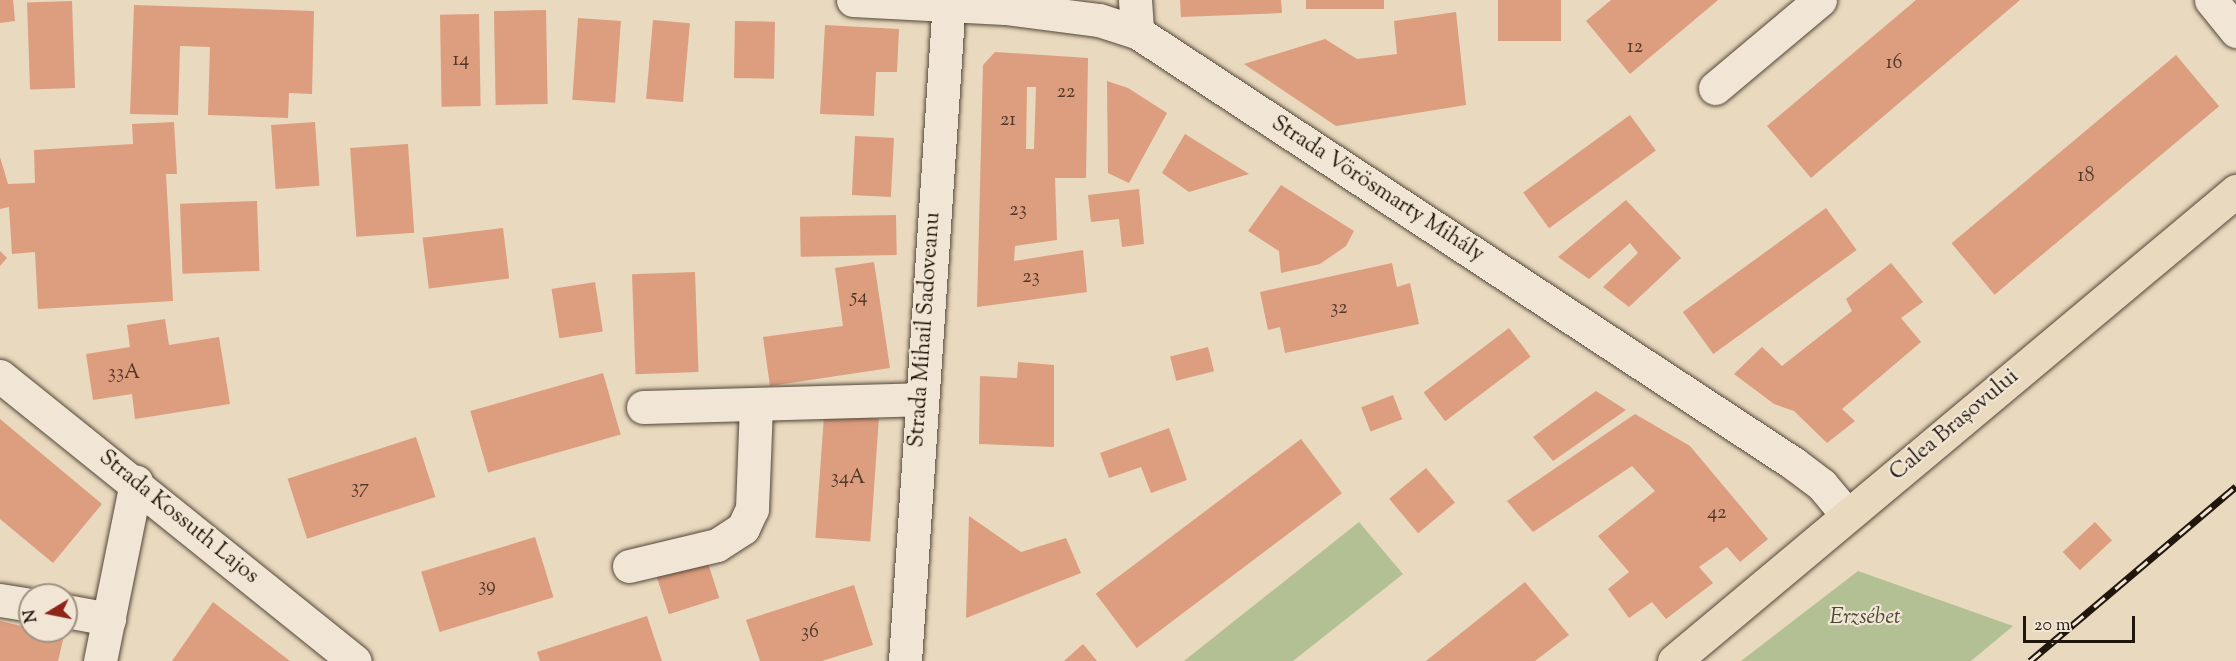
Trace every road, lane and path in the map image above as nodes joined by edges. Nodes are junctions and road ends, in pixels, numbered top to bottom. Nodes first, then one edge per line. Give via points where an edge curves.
1 (853, 0) edge
2 (1135, 0) edge
3 (1820, 0) edge
4 (2211, 0) edge
5 (948, 3) edge
6 (2236, 31) edge
7 (1137, 32) junction
8 (1715, 88) dead end
9 (2236, 191) edge
10 (0, 376) edge
11 (921, 399) junction
12 (756, 404) junction
13 (643, 407) dead end
14 (136, 482) junction
15 (1847, 515) junction
16 (629, 566) dead end
17 (0, 600) edge
18 (18, 603) edge
19 (78, 613) edge
20 (109, 619) junction
21 (100, 661) edge
22 (355, 661) edge
23 (905, 661) edge
24 (1674, 661) edge

1 - 5 street, Strada Vörösmarty Mihály
2 - 7 street
3 - 8 street
4 - 6 street
5 - 7 street, Strada Vörösmarty Mihály via 1099,20
5 - 11 street, Strada Mihail Sadoveanu
7 - 15 street, Strada Vörösmarty Mihály via 1793,463 1822,485
9 - 15 main road, Calea Brașovului
10 - 14 street, Strada Kossuth Lajos
11 - 12 street
11 - 23 street, Strada Mihail Sadoveanu
12 - 13 street
12 - 16 street via 752,509 743,528 717,545
14 - 20 street
14 - 22 street, Strada Kossuth Lajos
15 - 24 main road, Calea Brașovului
17 - 18 street
19 - 20 street
20 - 21 street

